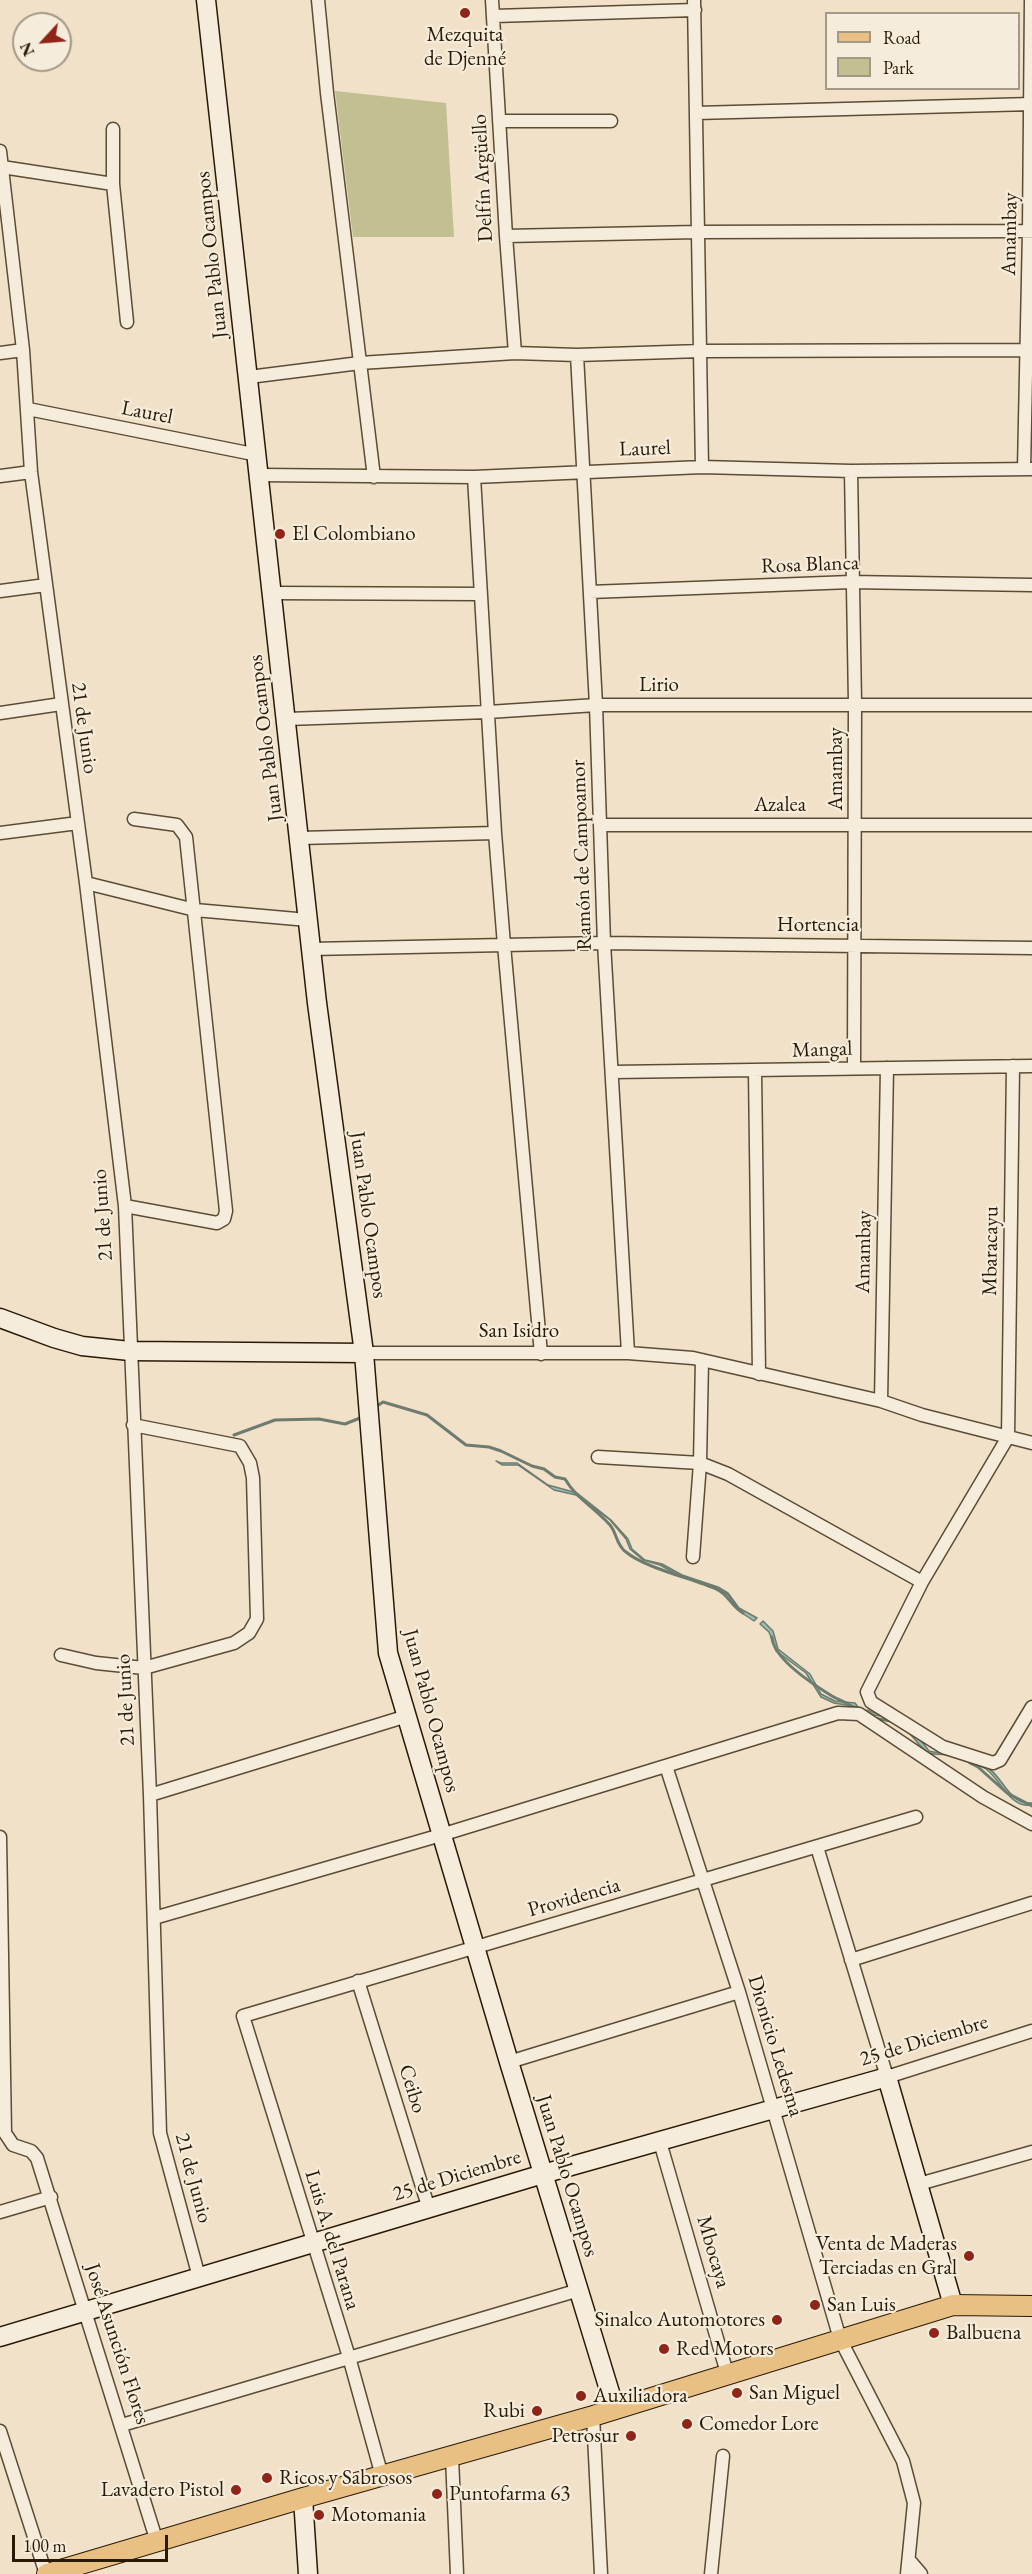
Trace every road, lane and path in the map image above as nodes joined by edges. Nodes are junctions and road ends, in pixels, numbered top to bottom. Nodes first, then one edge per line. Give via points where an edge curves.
1 (206, 0) edge
2 (318, 0) edge
3 (492, 0) edge
4 (1031, 0) edge
5 (694, 5) edge
6 (494, 16) junction
7 (1031, 104) edge
8 (696, 113) junction
9 (499, 121) junction
10 (611, 121) dead end
11 (113, 129) dead end
12 (0, 151) edge
13 (2, 167) junction
14 (112, 184) junction
15 (1031, 231) edge
16 (697, 232) junction
17 (506, 237) junction
18 (127, 322) dead end
19 (23, 350) junction
20 (1030, 350) edge
21 (701, 351) junction
22 (0, 353) edge
23 (515, 353) junction
24 (577, 355) junction
25 (360, 363) junction
26 (249, 377) junction
27 (28, 409) junction
28 (258, 455) junction
29 (702, 467) junction
30 (1028, 469) edge
31 (582, 471) junction
32 (851, 471) junction
33 (31, 472) junction
34 (260, 475) junction
35 (0, 476) edge
36 (374, 477) junction
37 (474, 477) junction
38 (852, 582) junction
39 (46, 585) junction
40 (1032, 585) edge
41 (0, 591) edge
42 (590, 592) junction
43 (273, 593) junction
44 (481, 594) junction
45 (855, 703) junction
46 (61, 704) junction
47 (596, 705) junction
48 (1032, 705) edge
49 (488, 712) junction
50 (0, 713) edge
51 (287, 719) junction
52 (134, 819) dead end
53 (78, 823) junction
54 (601, 825) junction
55 (855, 825) junction
56 (1032, 825) edge
57 (0, 833) edge
58 (495, 833) junction
59 (300, 838) junction
60 (86, 883) junction
61 (195, 910) junction
62 (308, 920) junction
63 (604, 943) junction
64 (504, 945) junction
65 (855, 945) junction
66 (1032, 948) edge
67 (311, 949) junction
68 (1013, 1066) junction
69 (1032, 1066) edge
70 (854, 1068) junction
71 (887, 1068) junction
72 (756, 1071) junction
73 (613, 1072) junction
74 (125, 1206) junction
75 (0, 1318) edge
76 (130, 1351) junction
77 (364, 1353) junction
78 (628, 1353) junction
79 (541, 1354) junction
80 (702, 1360) junction
81 (759, 1374) junction
82 (881, 1401) junction
83 (133, 1425) junction
84 (1008, 1437) junction
85 (1032, 1443) edge
86 (598, 1457) dead end
87 (700, 1462) junction
88 (693, 1557) dead end
89 (922, 1582) junction
90 (61, 1655) dead end
91 (144, 1668) junction
92 (1032, 1707) edge
93 (406, 1716) junction
94 (666, 1766) junction
95 (150, 1795) junction
96 (916, 1817) dead end
97 (1032, 1824) edge
98 (441, 1835) junction
99 (0, 1837) edge
100 (817, 1847) junction
101 (703, 1881) junction
102 (1032, 1902) edge
103 (154, 1918) junction
104 (474, 1947) junction
105 (851, 1960) junction
106 (358, 1981) junction
107 (739, 1992) junction
108 (243, 2016) joint
109 (1032, 2031) edge
110 (509, 2062) junction
111 (887, 2077) junction
112 (774, 2108) junction
113 (660, 2142) junction
114 (1032, 2152) edge
115 (543, 2174) junction
116 (919, 2184) junction
117 (51, 2197) junction
118 (429, 2209) junction
119 (0, 2212) edge
120 (313, 2243) junction
121 (199, 2277) junction
122 (579, 2290) junction
123 (953, 2304) junction
124 (1032, 2306) edge
125 (85, 2312) junction
126 (0, 2337) edge
127 (840, 2339) junction
128 (349, 2357) junction
129 (727, 2373) junction
130 (615, 2409) junction
131 (593, 2416) junction
132 (122, 2425) junction
133 (0, 2431) edge
134 (723, 2456) dead end
135 (452, 2457) junction
136 (382, 2476) junction
137 (303, 2498) junction
138 (157, 2542) junction
139 (909, 2560) junction
140 (47, 2574) edge
141 (308, 2574) edge
142 (457, 2574) edge
143 (601, 2574) edge
144 (711, 2574) edge
145 (907, 2574) edge
146 (921, 2574) edge

1 - 26 street, Juan Pablo Ocampos
2 - 25 street
3 - 6 street, Delfín Argüello
4 - 7 street, Amambay
5 - 6 street
5 - 8 street
6 - 9 street, Delfín Argüello
7 - 8 street
7 - 15 street, Amambay
8 - 16 street
9 - 10 street
9 - 17 street, Delfín Argüello
11 - 14 street
12 - 13 street, 21 de Junio
13 - 14 street
13 - 19 street, 21 de Junio
14 - 18 street
15 - 16 street
15 - 20 street, Amambay
16 - 17 street
16 - 21 street
17 - 23 street, Delfín Argüello
19 - 22 street
19 - 27 street, 21 de Junio
20 - 21 street
20 - 30 street, Amambay
21 - 24 street
21 - 29 street
23 - 24 street
23 - 25 street
24 - 31 street, Ramón de Campoamor
25 - 26 street
25 - 36 street
26 - 28 street, Juan Pablo Ocampos
27 - 28 street, Laurel
27 - 33 street, 21 de Junio
28 - 34 street, Juan Pablo Ocampos
29 - 31 street, Laurel
29 - 32 street, Laurel
30 - 32 street, Laurel
31 - 37 street, Laurel
31 - 42 street, Ramón de Campoamor
32 - 38 street, Amambay
33 - 35 street
33 - 39 street, 21 de Junio
34 - 36 street, Laurel
34 - 43 street, Juan Pablo Ocampos
36 - 37 street, Laurel
37 - 44 street
38 - 40 street, Rosa Blanca
38 - 42 street, Rosa Blanca
38 - 45 street, Amambay
39 - 41 street
39 - 46 street, 21 de Junio
42 - 47 street, Ramón de Campoamor
43 - 44 street
43 - 51 street, Juan Pablo Ocampos
44 - 49 street
45 - 47 street, Lirio
45 - 48 street, Lirio
45 - 55 street, Amambay
46 - 50 street
46 - 53 street, 21 de Junio
47 - 49 street, Lirio
47 - 54 street, Ramón de Campoamor
49 - 51 street, Lirio
49 - 58 street
51 - 59 street, Juan Pablo Ocampos
52 - 61 street via 182,829
53 - 57 street
53 - 60 street, 21 de Junio
54 - 55 street, Azalea
54 - 63 street, Ramón de Campoamor
55 - 56 street, Azalea
55 - 65 street, Amambay
58 - 59 street
58 - 64 street
59 - 62 street, Juan Pablo Ocampos
60 - 61 street
60 - 74 street, 21 de Junio
61 - 62 street
61 - 74 street via 226,1211 224,1219 217,1223
62 - 67 street, Juan Pablo Ocampos
63 - 64 street, Hortencia
63 - 65 street, Hortencia
63 - 73 street, Ramón de Campoamor
64 - 67 street, Hortencia
64 - 79 street
65 - 66 street, Hortencia
65 - 70 street, Amambay
67 - 77 street, Juan Pablo Ocampos
68 - 69 street, Mangal
68 - 71 street, Mangal
68 - 84 street, Mbaracayu
70 - 71 street, Mangal
70 - 72 street, Mangal
71 - 82 street, Amambay
72 - 73 street, Mangal
72 - 81 street
73 - 78 street, Ramón de Campoamor
74 - 76 street, 21 de Junio
75 - 76 street, San Isidro via 63,1341
76 - 77 street, San Isidro
76 - 83 street, 21 de Junio
77 - 79 street, San Isidro
77 - 93 street, Juan Pablo Ocampos via 388,1653
78 - 79 street, San Isidro
78 - 80 street, San Isidro
80 - 81 street, San Isidro
80 - 87 street
81 - 82 street, San Isidro
82 - 84 street, San Isidro
83 - 91 street, 21 de Junio
83 - 91 street via 240,1446 253,1478 256,1619 249,1633 234,1643
84 - 85 street, San Isidro
84 - 89 street
86 - 87 street
87 - 88 street
87 - 89 street
89 - 92 street via 867,1692 871,1702 943,1747 993,1763 1000,1760
90 - 91 street
91 - 95 street, 21 de Junio
93 - 95 street
93 - 98 street, Juan Pablo Ocampos
94 - 97 street via 838,1713 854,1713 983,1797
94 - 98 street
94 - 101 street, Dionicio Ledesma
95 - 103 street, 21 de Junio
96 - 100 street, Providencia
98 - 103 street
98 - 104 street, Juan Pablo Ocampos
99 - 117 street, José Asunción Flores via 5,2133 12,2144 31,2151 37,2158
100 - 101 street, Providencia
100 - 105 street
101 - 104 street, Providencia
101 - 107 street, Dionicio Ledesma
102 - 105 street
103 - 121 street, 21 de Junio via 160,2133
104 - 106 street, Providencia
104 - 110 street, Juan Pablo Ocampos
105 - 111 street
106 - 108 street, Providencia
106 - 118 street, Ceibo
107 - 110 street
107 - 112 street, Dionicio Ledesma
108 - 120 street, Luis A. del Parana
109 - 111 street, 25 de Diciembre
110 - 115 street, Juan Pablo Ocampos
111 - 112 street, 25 de Diciembre
111 - 116 street
112 - 113 street, 25 de Diciembre
112 - 127 street, Dionicio Ledesma
113 - 115 street, 25 de Diciembre
113 - 129 street, Mbocaya
114 - 116 street
115 - 118 street, 25 de Diciembre
115 - 122 street, Juan Pablo Ocampos
116 - 123 street
117 - 119 street
117 - 125 street, José Asunción Flores
118 - 120 street, 25 de Diciembre
120 - 121 street, 25 de Diciembre
120 - 128 street, Luis A. del Parana
121 - 125 street, 25 de Diciembre
122 - 128 street
122 - 130 street, Juan Pablo Ocampos
123 - 124 main road
123 - 127 main road
125 - 126 street, 25 de Diciembre
125 - 132 street, José Asunción Flores
127 - 129 main road
127 - 139 street, Dionicio Ledesma via 903,2461 914,2502
128 - 132 street
128 - 136 street, Luis A. del Parana
129 - 130 main road
130 - 131 main road
131 - 135 main road
131 - 143 street
132 - 138 street, José Asunción Flores
133 - 140 street
134 - 144 street
135 - 136 main road
135 - 142 street
136 - 137 main road
137 - 138 main road
137 - 141 street
138 - 140 main road
139 - 145 street, Dionicio Ledesma
139 - 146 street

